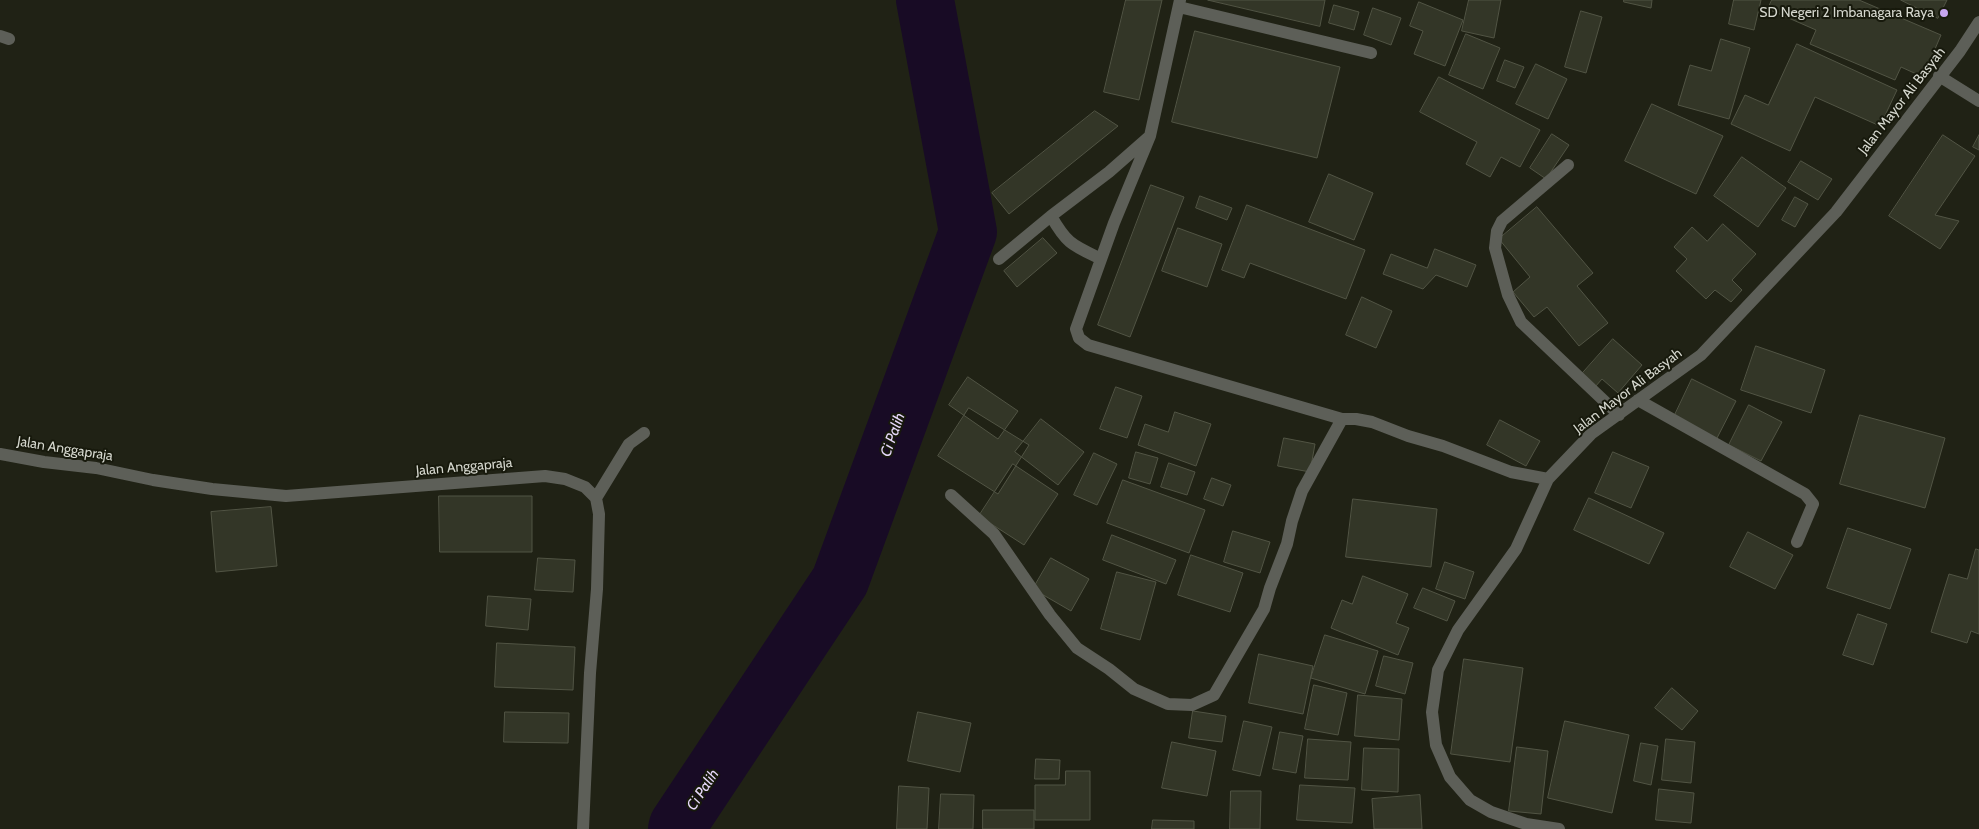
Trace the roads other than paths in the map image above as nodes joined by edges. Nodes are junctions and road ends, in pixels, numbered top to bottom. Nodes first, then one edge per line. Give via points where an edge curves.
1 (1180, 3) edge
2 (1979, 22) edge
3 (1371, 54) dead end
4 (1939, 76) junction
5 (1979, 101) edge
6 (1150, 136) junction
7 (1568, 166) dead end
8 (1051, 216) junction
9 (1000, 258) dead end
10 (1101, 259) junction
11 (1638, 400) junction
12 (1619, 415) junction
13 (1342, 419) junction
14 (644, 433) dead end
15 (0, 454) edge
16 (1548, 479) junction
17 (951, 495) dead end
18 (596, 498) junction
19 (1797, 542) dead end
20 (584, 829) edge
21 (1559, 829) edge

1 - 3 street
1 - 6 street
2 - 4 street, Jalan Mayor Ali Basyah
4 - 5 street
4 - 11 street, Jalan Mayor Ali Basyah via 1836,212 1701,355
6 - 8 street
6 - 10 street
7 - 12 street via 1502,220 1495,248 1508,295 1521,322
8 - 9 street
8 - 10 street via 1072,245
10 - 13 street via 1076,329 1079,338 1088,344
11 - 12 street, Jalan Mayor Ali Basyah
11 - 19 street via 1805,494 1813,504
12 - 16 street, Jalan Mayor Ali Basyah via 1591,434
13 - 16 street via 1372,422 1511,472
13 - 17 street via 1302,491 1264,609 1214,695 1192,705 1168,704 1134,689 1077,648 994,534
14 - 18 street via 629,444
15 - 18 street, Jalan Anggapraja via 172,483 286,496 545,476 585,487
16 - 21 street, Jalan Mayor Ali Basyah via 1516,549 1458,630 1438,670 1432,712 1436,745 1446,769 1470,800 1491,812 1526,824
18 - 20 street via 599,514 597,589

